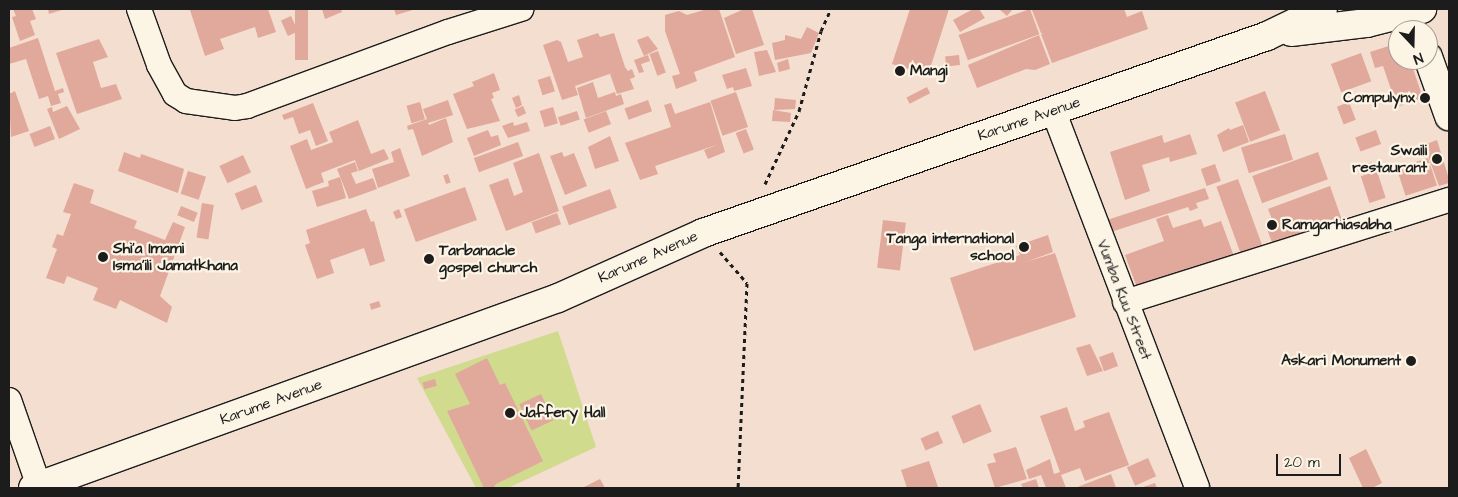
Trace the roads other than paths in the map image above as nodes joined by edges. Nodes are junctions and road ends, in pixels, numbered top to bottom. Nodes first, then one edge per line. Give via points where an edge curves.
1 (139, 9) edge
2 (521, 9) edge
3 (1323, 9) edge
4 (1416, 15) edge
5 (1267, 36) junction
6 (1433, 70) edge
7 (1053, 110) junction
8 (1449, 116) edge
9 (1449, 200) edge
10 (1125, 302) junction
11 (9, 400) edge
12 (36, 487) edge
13 (1197, 488) edge

1 - 2 street via 159,65 175,94 186,101 235,108
3 - 5 main road, Karume Avenue
4 - 5 main road, Karume Avenue
5 - 7 main road, Karume Avenue
6 - 8 main road
7 - 10 street, Vumba Kuu Street
7 - 12 main road, Karume Avenue via 702,233 558,298
9 - 10 street
10 - 13 street, Vumba Kuu Street
11 - 12 street

